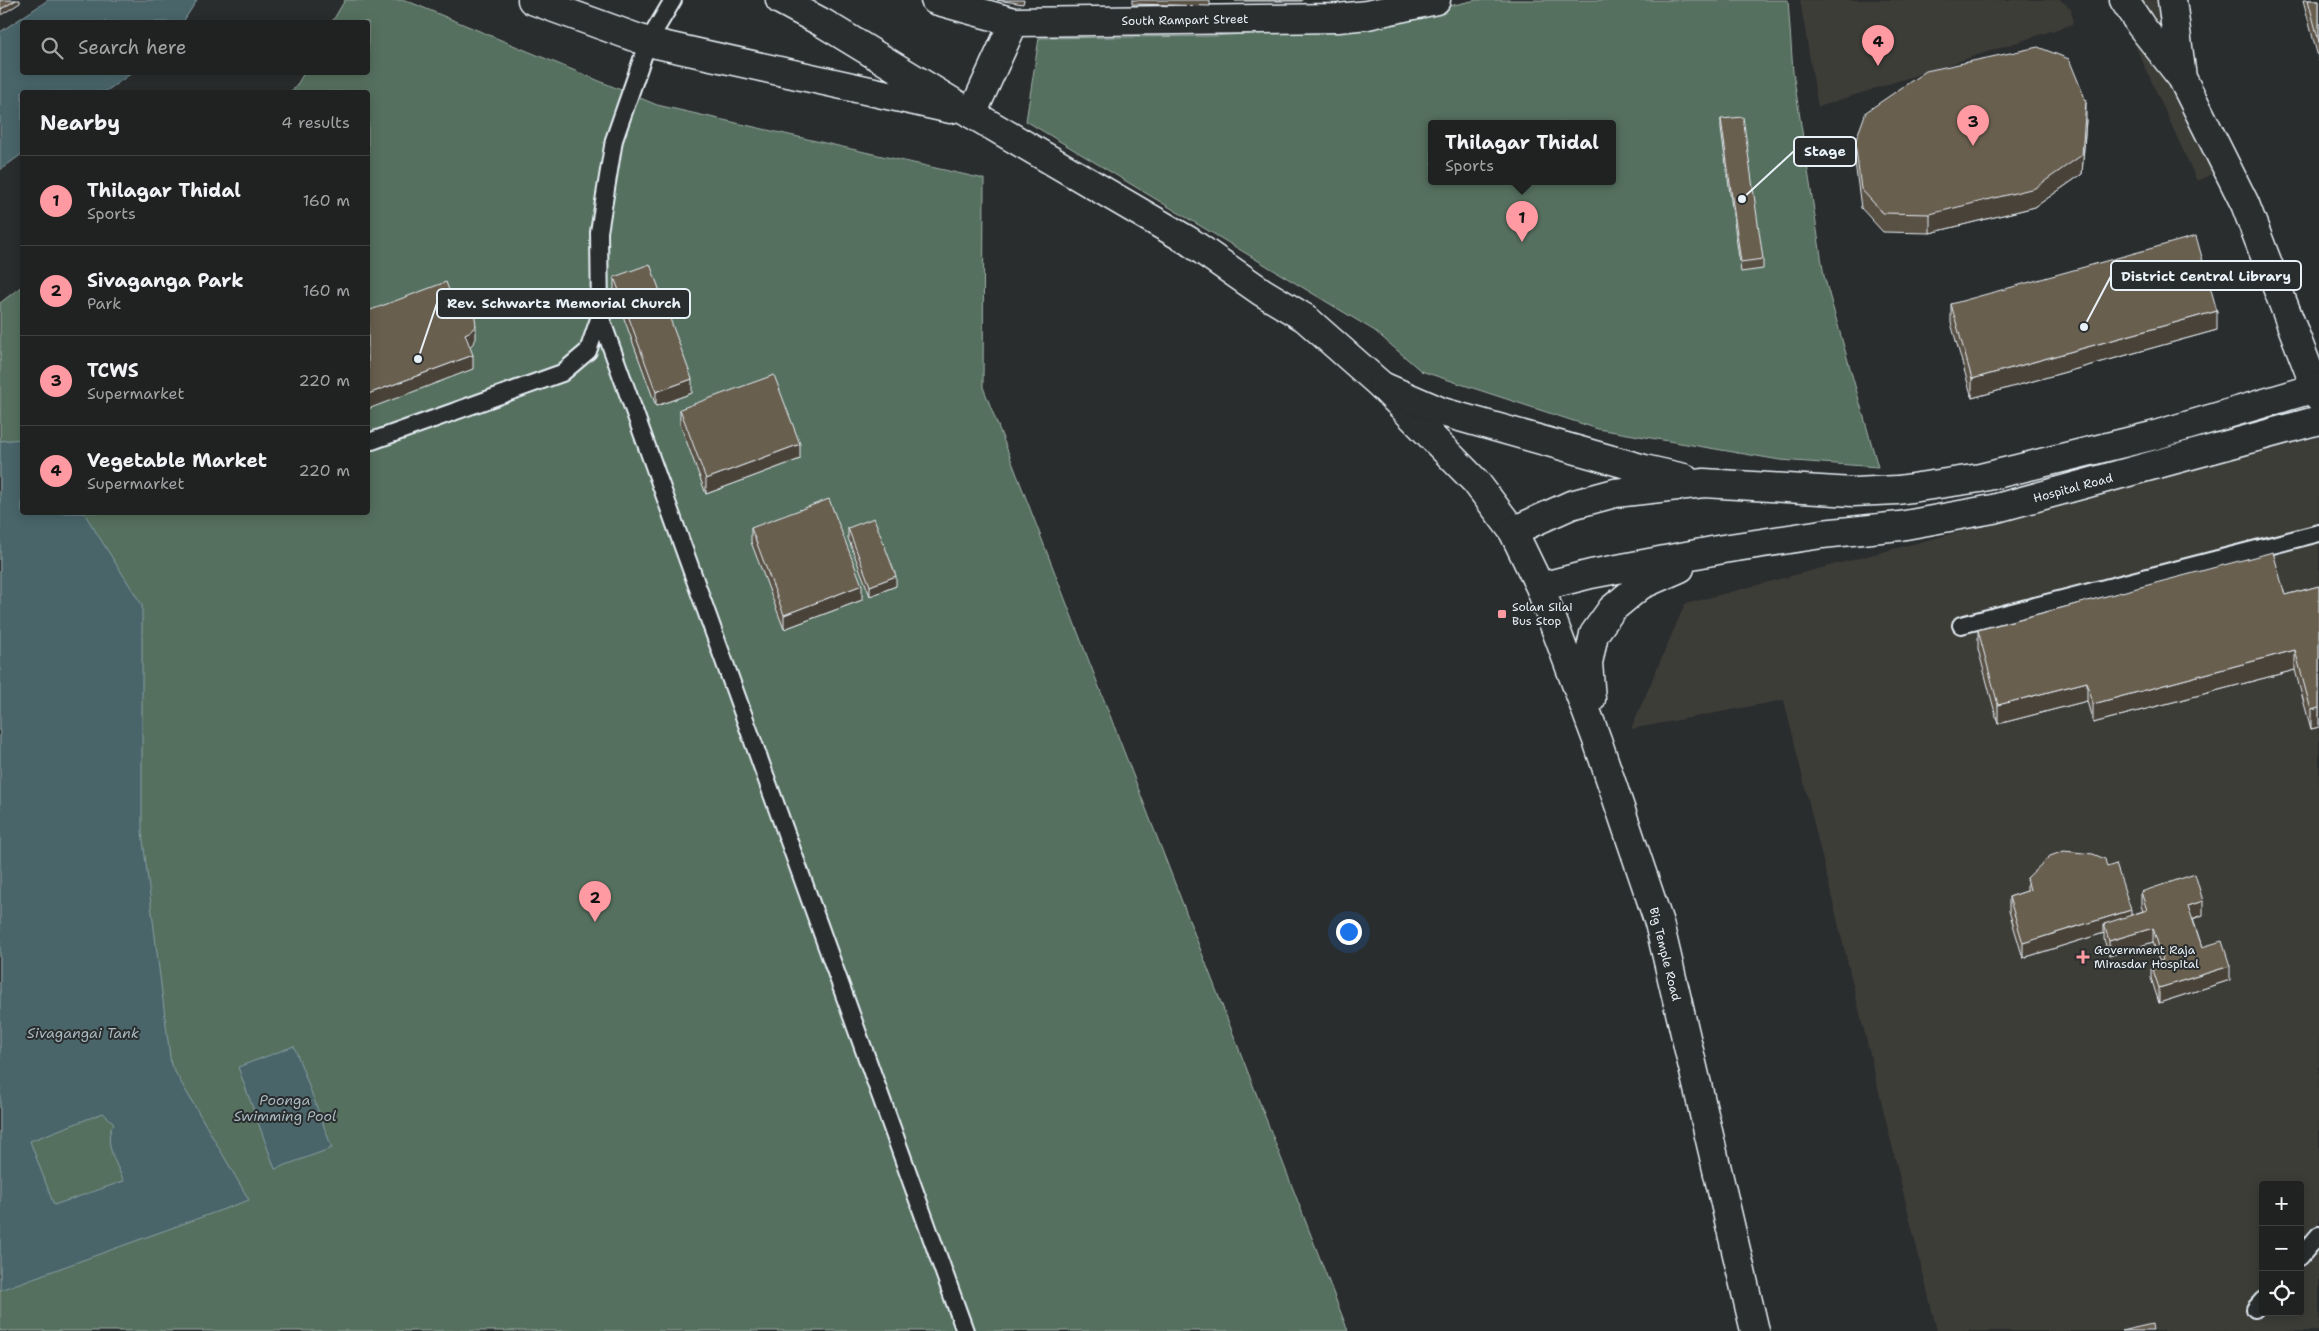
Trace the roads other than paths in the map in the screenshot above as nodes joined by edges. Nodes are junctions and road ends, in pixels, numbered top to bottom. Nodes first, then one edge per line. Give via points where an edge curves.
1 (532, 0) edge
2 (673, 0) edge
3 (780, 0) edge
4 (935, 0) edge
5 (1436, 0) edge
6 (2124, 0) edge
7 (2172, 0) edge
8 (1014, 22) junction
9 (648, 42) junction
10 (2182, 78) junction
11 (972, 114) junction
12 (600, 316) junction
13 (1382, 386) junction
14 (2318, 390) edge
15 (2319, 420) edge
16 (372, 441) dead end
17 (1704, 483) junction
18 (1513, 531) junction
19 (2319, 533) edge
20 (1723, 549) junction
21 (1540, 587) junction
22 (1961, 625) dead end
23 (1597, 740) junction
24 (2319, 1235) edge
25 (2304, 1252) edge
26 (965, 1331) edge
27 (1755, 1331) edge

1 - 9 main road
2 - 9 lane
3 - 11 main road
4 - 8 main road, South Rampart Street
5 - 8 main road, South Rampart Street via 1338,18
6 - 10 main road
7 - 10 main road
8 - 11 main road
9 - 11 main road
9 - 12 lane via 614,140 599,232
10 - 14 main road via 2245,204
11 - 13 main road via 1189,241 1305,318
12 - 16 lane via 588,351 562,373
12 - 26 lane
13 - 17 main road via 1442,412
13 - 18 main road, Big Temple Road via 1476,482
14 - 17 main road via 2152,436 1980,478 1898,490 1853,492
15 - 20 main road, Hospital Road via 1993,509 1900,526
17 - 18 main road via 1615,493 1571,505
18 - 21 main road, Big Temple Road
19 - 22 lane
20 - 21 main road
20 - 23 main road via 1641,585 1612,609 1594,634 1588,664
21 - 23 main road, Big Temple Road
23 - 27 main road, Big Temple Road via 1659,922
24 - 25 lane

